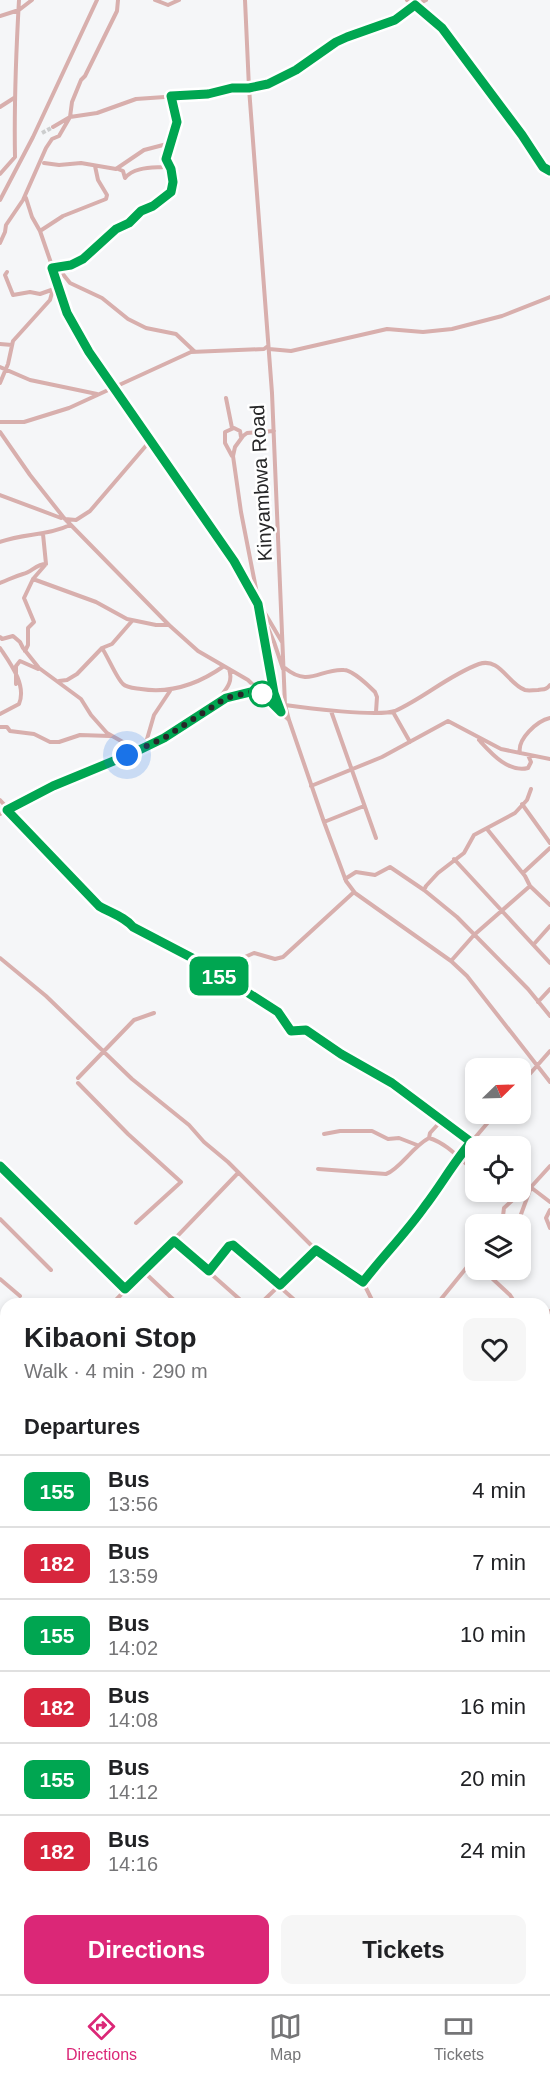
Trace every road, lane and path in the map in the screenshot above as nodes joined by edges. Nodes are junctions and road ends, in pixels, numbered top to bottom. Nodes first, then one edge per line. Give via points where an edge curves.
1 (19, 0) edge
2 (32, 0) edge
3 (97, 0) edge
4 (117, 0) edge
5 (155, 0) edge
6 (179, 0) edge
7 (245, 0) edge
8 (407, 0) edge
9 (426, 0) edge
10 (415, 5) junction
11 (19, 10) junction
12 (0, 16) edge
13 (249, 88) junction
14 (171, 96) junction
15 (15, 98) junction
16 (0, 107) edge
17 (70, 117) junction
18 (53, 127) tunnel mouth
19 (42, 133) tunnel mouth
20 (33, 137) junction
21 (170, 142) junction
22 (44, 163) dead end
23 (167, 164) junction
24 (95, 166) junction
25 (116, 169) junction
26 (550, 171) edge
27 (0, 174) edge
28 (26, 198) dead end
29 (0, 200) edge
30 (40, 231) junction
31 (0, 243) edge
32 (52, 268) junction
33 (58, 268) junction
34 (7, 272) dead end
35 (56, 288) junction
36 (550, 297) edge
37 (0, 344) edge
38 (12, 345) junction
39 (269, 348) junction
40 (194, 351) junction
41 (0, 367) edge
42 (5, 369) junction
43 (0, 383) edge
44 (112, 387) junction
45 (98, 394) junction
46 (226, 398) dead end
47 (0, 422) edge
48 (232, 428) junction
49 (274, 431) junction
50 (0, 432) edge
51 (241, 438) junction
52 (150, 441) junction
53 (233, 456) junction
54 (0, 495) edge
55 (67, 522) junction
56 (43, 534) junction
57 (0, 544) edge
58 (46, 564) junction
59 (33, 579) junction
60 (0, 583) edge
61 (259, 604) junction
62 (132, 621) junction
63 (169, 625) junction
64 (0, 638) edge
65 (284, 644) junction
66 (0, 648) edge
67 (102, 648) junction
68 (25, 651) junction
69 (226, 667) junction
70 (284, 670) junction
71 (44, 672) junction
72 (17, 678) junction
73 (59, 681) junction
74 (550, 685) edge
75 (171, 690) junction
76 (259, 690) junction
77 (215, 704) junction
78 (285, 705) junction
79 (331, 711) junction
80 (281, 712) junction
81 (376, 712) junction
82 (393, 712) junction
83 (0, 714) edge
84 (550, 718) edge
85 (289, 720) junction
86 (0, 727) edge
87 (111, 736) junction
88 (477, 737) junction
89 (410, 742) junction
90 (145, 746) junction
91 (138, 751) junction
92 (519, 753) junction
93 (528, 755) junction
94 (550, 759) edge
95 (352, 771) junction
96 (311, 786) junction
97 (531, 789) dead end
98 (0, 800) edge
99 (522, 804) junction
100 (364, 806) junction
101 (7, 810) junction
102 (0, 814) edge
103 (324, 822) junction
104 (487, 829) junction
105 (376, 838) dead end
106 (550, 843) edge
107 (550, 848) edge
108 (454, 859) junction
109 (523, 873) dead end
110 (345, 879) junction
111 (530, 886) junction
112 (424, 890) junction
113 (354, 892) junction
114 (550, 905) edge
115 (502, 909) junction
116 (550, 926) edge
117 (474, 935) junction
118 (534, 944) junction
119 (0, 958) edge
120 (451, 961) junction
121 (201, 963) junction
122 (550, 963) edge
123 (229, 969) junction
124 (229, 982) junction
125 (550, 989) edge
126 (538, 1002) junction
127 (154, 1013) dead end
128 (550, 1016) edge
129 (103, 1051) junction
130 (550, 1051) edge
131 (537, 1066) junction
132 (531, 1073) edge
133 (549, 1080) edge
134 (441, 1121) junction
135 (487, 1124) edge
136 (324, 1134) dead end
137 (476, 1136) edge
138 (429, 1138) junction
139 (465, 1138) edge
140 (417, 1146) junction
141 (465, 1150) edge
142 (459, 1157) junction
143 (465, 1163) edge
144 (0, 1166) edge
145 (550, 1166) edge
146 (318, 1169) dead end
147 (237, 1173) junction
148 (531, 1187) joint
149 (550, 1202) edge
150 (550, 1210) edge
151 (0, 1219) edge
152 (136, 1223) dead end
153 (550, 1228) edge
154 (174, 1241) junction
155 (316, 1250) junction
156 (51, 1270) dead end
157 (143, 1270) junction
158 (465, 1270) edge
159 (209, 1271) junction
160 (0, 1279) edge
161 (494, 1280) edge
162 (363, 1282) junction
163 (280, 1285) junction
164 (125, 1289) junction
165 (20, 1296) dead end
166 (117, 1298) edge
167 (169, 1298) edge
168 (238, 1298) edge
169 (266, 1298) edge
170 (293, 1298) edge
171 (371, 1298) edge
172 (442, 1298) edge
173 (512, 1298) edge

1 - 11 street
2 - 11 street
3 - 20 street
4 - 17 street via 117,11 81,80
5 - 6 street via 168,5
7 - 13 street, Kinyambwa Road
8 - 10 street
9 - 10 street
10 - 13 street via 395,20 342,39 280,78
10 - 26 street via 442,28 543,167
11 - 12 street
11 - 15 street
13 - 14 street
13 - 39 street, Kinyambwa Road
14 - 17 street via 136,99 97,113
14 - 21 street via 177,122
15 - 16 street
15 - 27 street via 15,157
17 - 18 street
17 - 31 street via 46,148
19 - 20 street
20 - 29 street
21 - 23 street
21 - 25 street via 144,150
22 - 24 street
23 - 25 street via 141,169 125,178 123,171
23 - 33 street via 173,182 171,192 116,229 83,259
24 - 25 street
24 - 30 street via 106,199 63,216
28 - 30 street
30 - 32 street
32 - 33 street
32 - 35 street
33 - 40 street via 70,283 102,298 128,319 146,328 176,334
34 - 35 street via 13,296
35 - 38 street
35 - 44 street via 71,321
36 - 39 street via 502,316 452,329 387,329 291,351
37 - 38 street
38 - 42 street
39 - 40 street
39 - 49 street, Kinyambwa Road
40 - 44 street
41 - 42 street
42 - 43 street
42 - 45 street via 30,380
44 - 45 street
44 - 52 street
45 - 47 street via 32,420
46 - 48 street
48 - 51 street via 240,431
48 - 53 street via 224,438
49 - 51 street via 247,433
49 - 65 street, Kinyambwa Road
50 - 55 street
51 - 53 street
52 - 55 street via 90,511
52 - 61 street via 234,561
53 - 61 street
54 - 55 street via 56,514
55 - 56 street via 55,532
55 - 63 street
56 - 57 street via 6,539
56 - 58 street
58 - 59 street
58 - 60 street
59 - 62 street via 96,602
59 - 68 street via 24,598 34,622 28,628
61 - 65 street
61 - 70 street
61 - 80 street via 274,693
62 - 63 street
62 - 67 street via 112,644
63 - 69 street via 198,651
64 - 68 street via 13,636
65 - 70 street, Kinyambwa Road
66 - 72 street
67 - 73 street via 74,676
67 - 75 street via 124,686
68 - 71 street
69 - 75 street
69 - 76 street
69 - 77 street via 230,685
70 - 78 street, Kinyambwa Road
70 - 81 street via 294,676 349,671 375,692
71 - 72 street via 20,661 16,666 16,684 20,677
71 - 73 street
72 - 83 street via 22,690 20,702
73 - 87 street via 81,699
74 - 82 street via 526,690 492,664 481,663
75 - 90 street via 154,715
76 - 77 street via 233,695
76 - 80 street
77 - 90 street
78 - 79 street
78 - 85 street, Kinyambwa Road
79 - 81 street
79 - 95 street
80 - 85 street
81 - 82 street
82 - 89 street
84 - 92 street via 536,724 519,745
85 - 96 street, Kinyambwa Road
86 - 87 street via 34,734 50,742 80,735
87 - 91 street
88 - 89 street via 448,721
88 - 92 street
88 - 93 street via 497,759 513,767 528,768
89 - 95 street
90 - 91 street
91 - 101 street
92 - 93 street
93 - 94 street
95 - 96 street
95 - 100 street
96 - 103 street, Kinyambwa Road
97 - 99 street
98 - 101 street
99 - 104 street via 515,813
99 - 106 street
100 - 103 street
100 - 105 street
101 - 102 street
101 - 121 street via 99,906
103 - 110 street, Kinyambwa Road
104 - 108 street via 474,835 464,853
104 - 111 street
107 - 109 street
108 - 112 street
108 - 115 street
110 - 112 street via 356,872 375,875 390,867
110 - 113 street, Kinyambwa Road
111 - 114 street
111 - 115 street
112 - 117 street
113 - 120 street, Kinyambwa Road
113 - 123 street via 282,957 254,953
115 - 117 street
115 - 118 street
116 - 118 street
117 - 120 street
117 - 126 street
118 - 122 street
119 - 129 street
120 - 131 street, Kinyambwa Road
121 - 123 street
121 - 124 street
123 - 124 street
124 - 134 street via 278,1012 291,1031 306,1030 392,1083
125 - 126 street
126 - 128 street
127 - 129 street via 134,1020
129 - 147 street via 189,1125
129 - 152 street via 78,1081 181,1182
130 - 131 street
131 - 132 street
131 - 133 street, Kinyambwa Road
134 - 138 street
134 - 139 street
135 - 137 street
136 - 140 street via 372,1131
138 - 140 street
138 - 142 street
140 - 146 street via 386,1174
141 - 142 street
142 - 143 street
142 - 162 street via 425,1207
144 - 164 street
145 - 148 street
147 - 154 street
147 - 155 street
148 - 149 street
150 - 153 street via 546,1218
151 - 156 street
154 - 157 street
154 - 159 street
155 - 162 street
155 - 163 street
157 - 164 street
157 - 167 street
158 - 172 street
159 - 163 street via 233,1245
159 - 168 street
160 - 165 street
161 - 173 street
162 - 171 street
163 - 169 street
163 - 170 street
164 - 166 street

